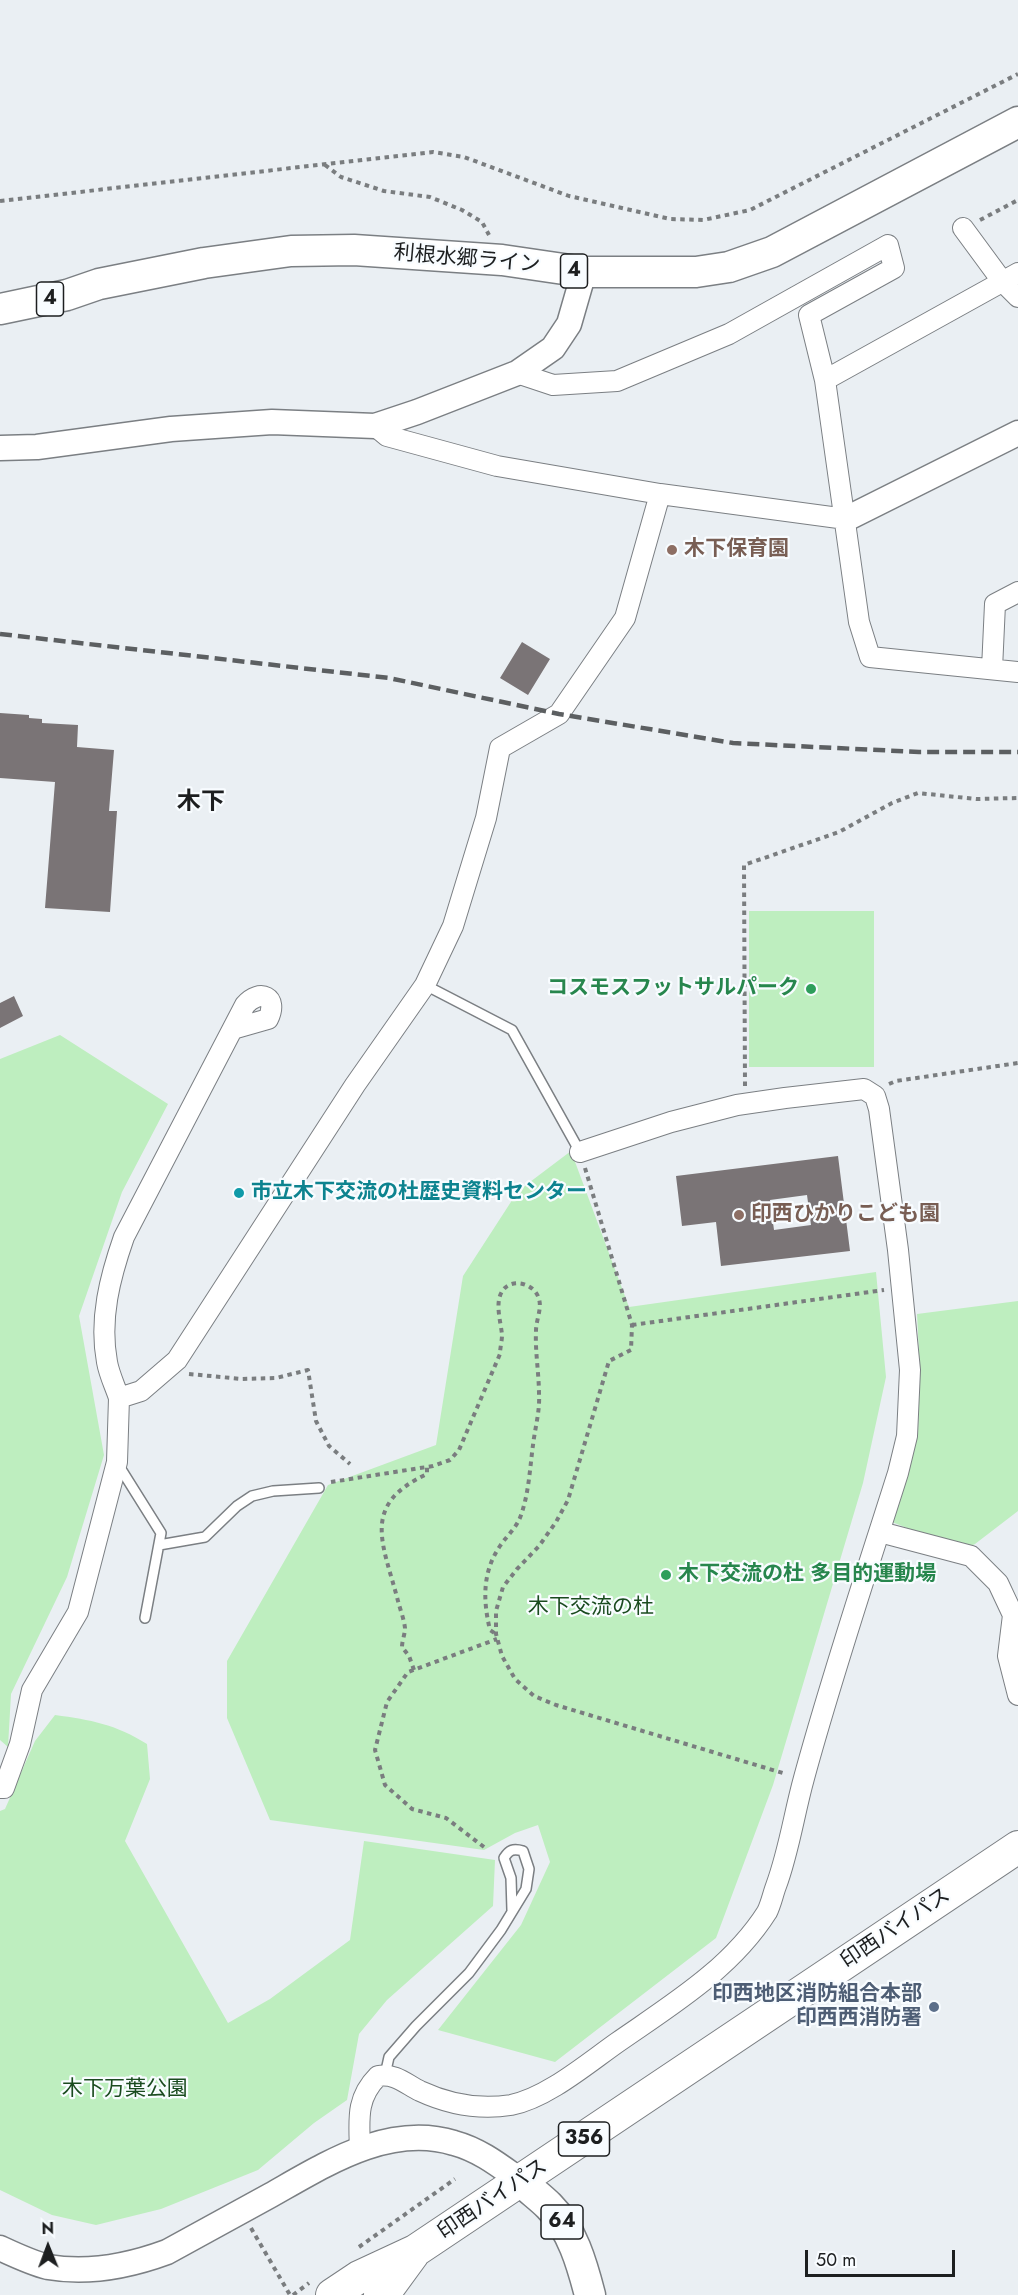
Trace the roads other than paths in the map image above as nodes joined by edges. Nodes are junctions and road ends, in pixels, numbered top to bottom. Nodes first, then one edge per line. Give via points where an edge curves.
1 (1018, 122) edge
2 (963, 228) road end
3 (584, 272) junction
4 (1010, 277) edge
5 (99, 284) junction
6 (0, 290) edge
7 (1018, 297) edge
8 (0, 309) edge
9 (517, 373) junction
10 (825, 380) junction
11 (375, 426) junction
12 (1018, 433) edge
13 (0, 447) edge
14 (660, 494) junction
15 (846, 519) junction
16 (1018, 592) edge
17 (992, 669) junction
18 (1018, 672) edge
19 (425, 985) junction
20 (233, 1029) dead end
21 (580, 1152) joint
22 (119, 1398) junction
23 (117, 1462) junction
24 (319, 1488) road end
25 (880, 1532) junction
26 (159, 1545) junction
27 (145, 1618) dead end
28 (1018, 1695) edge
29 (0, 1788) edge
30 (1018, 1846) edge
31 (512, 1910) junction
32 (385, 2075) junction
33 (360, 2149) junction
34 (521, 2181) junction
35 (0, 2248) edge
36 (415, 2251) junction
37 (322, 2288) edge
38 (380, 2295) edge
39 (590, 2295) edge

1 - 3 main road, 利根水郷ライン / 4 via 831,222 739,264 696,272
2 - 4 street
3 - 5 main road, 利根水郷ライン / 4 via 502,260 354,250 291,251
3 - 9 street via 569,324 554,348
4 - 7 street
4 - 10 street
5 - 6 main road, 利根水郷ライン / 4
5 - 8 main road, 利根水郷ライン / 4
9 - 10 street via 553,385 617,381 729,334 888,245 894,268 809,315
9 - 11 street
10 - 15 street
11 - 13 street via 272,422 171,429 37,447
11 - 14 street via 387,436 497,466
12 - 15 street
14 - 15 street
14 - 19 street via 625,618 558,714 500,748 486,818 456,915
15 - 17 street via 859,622 870,657
16 - 17 street via 995,604
17 - 18 street
19 - 21 lane via 512,1030
19 - 22 street via 355,1085 177,1359 141,1391
20 - 22 street via 124,1238 111,1276 105,1317 107,1362
21 - 25 street via 737,1105 864,1089 875,1096 902,1288 910,1403 907,1436
22 - 23 street
23 - 26 lane via 161,1533
23 - 29 street via 78,1612 32,1690 20,1744 4,1788
24 - 26 lane via 252,1496 206,1537
25 - 28 street via 971,1556 998,1583 1013,1615 1008,1656
25 - 32 street via 804,1779 783,1869 768,1910 736,1951 693,1990 565,2079 512,2104 489,2106 445,2100
26 - 27 lane
30 - 34 highway, 印西バイパス / 356
31 - 31 lane via 511,1878 504,1858 515,1849 523,1851 529,1869 526,1889
31 - 32 lane via 469,1973 389,2057
32 - 33 street via 370,2084 362,2100
33 - 34 street via 410,2139 453,2142 487,2156
33 - 35 street via 142,2262 79,2269 47,2266
34 - 36 highway, 印西バイパス / 356
34 - 39 main road, 64 via 564,2225
36 - 37 highway, 印西バイパス / 356 via 359,2277
36 - 38 highway, 印西バイパス / 356

